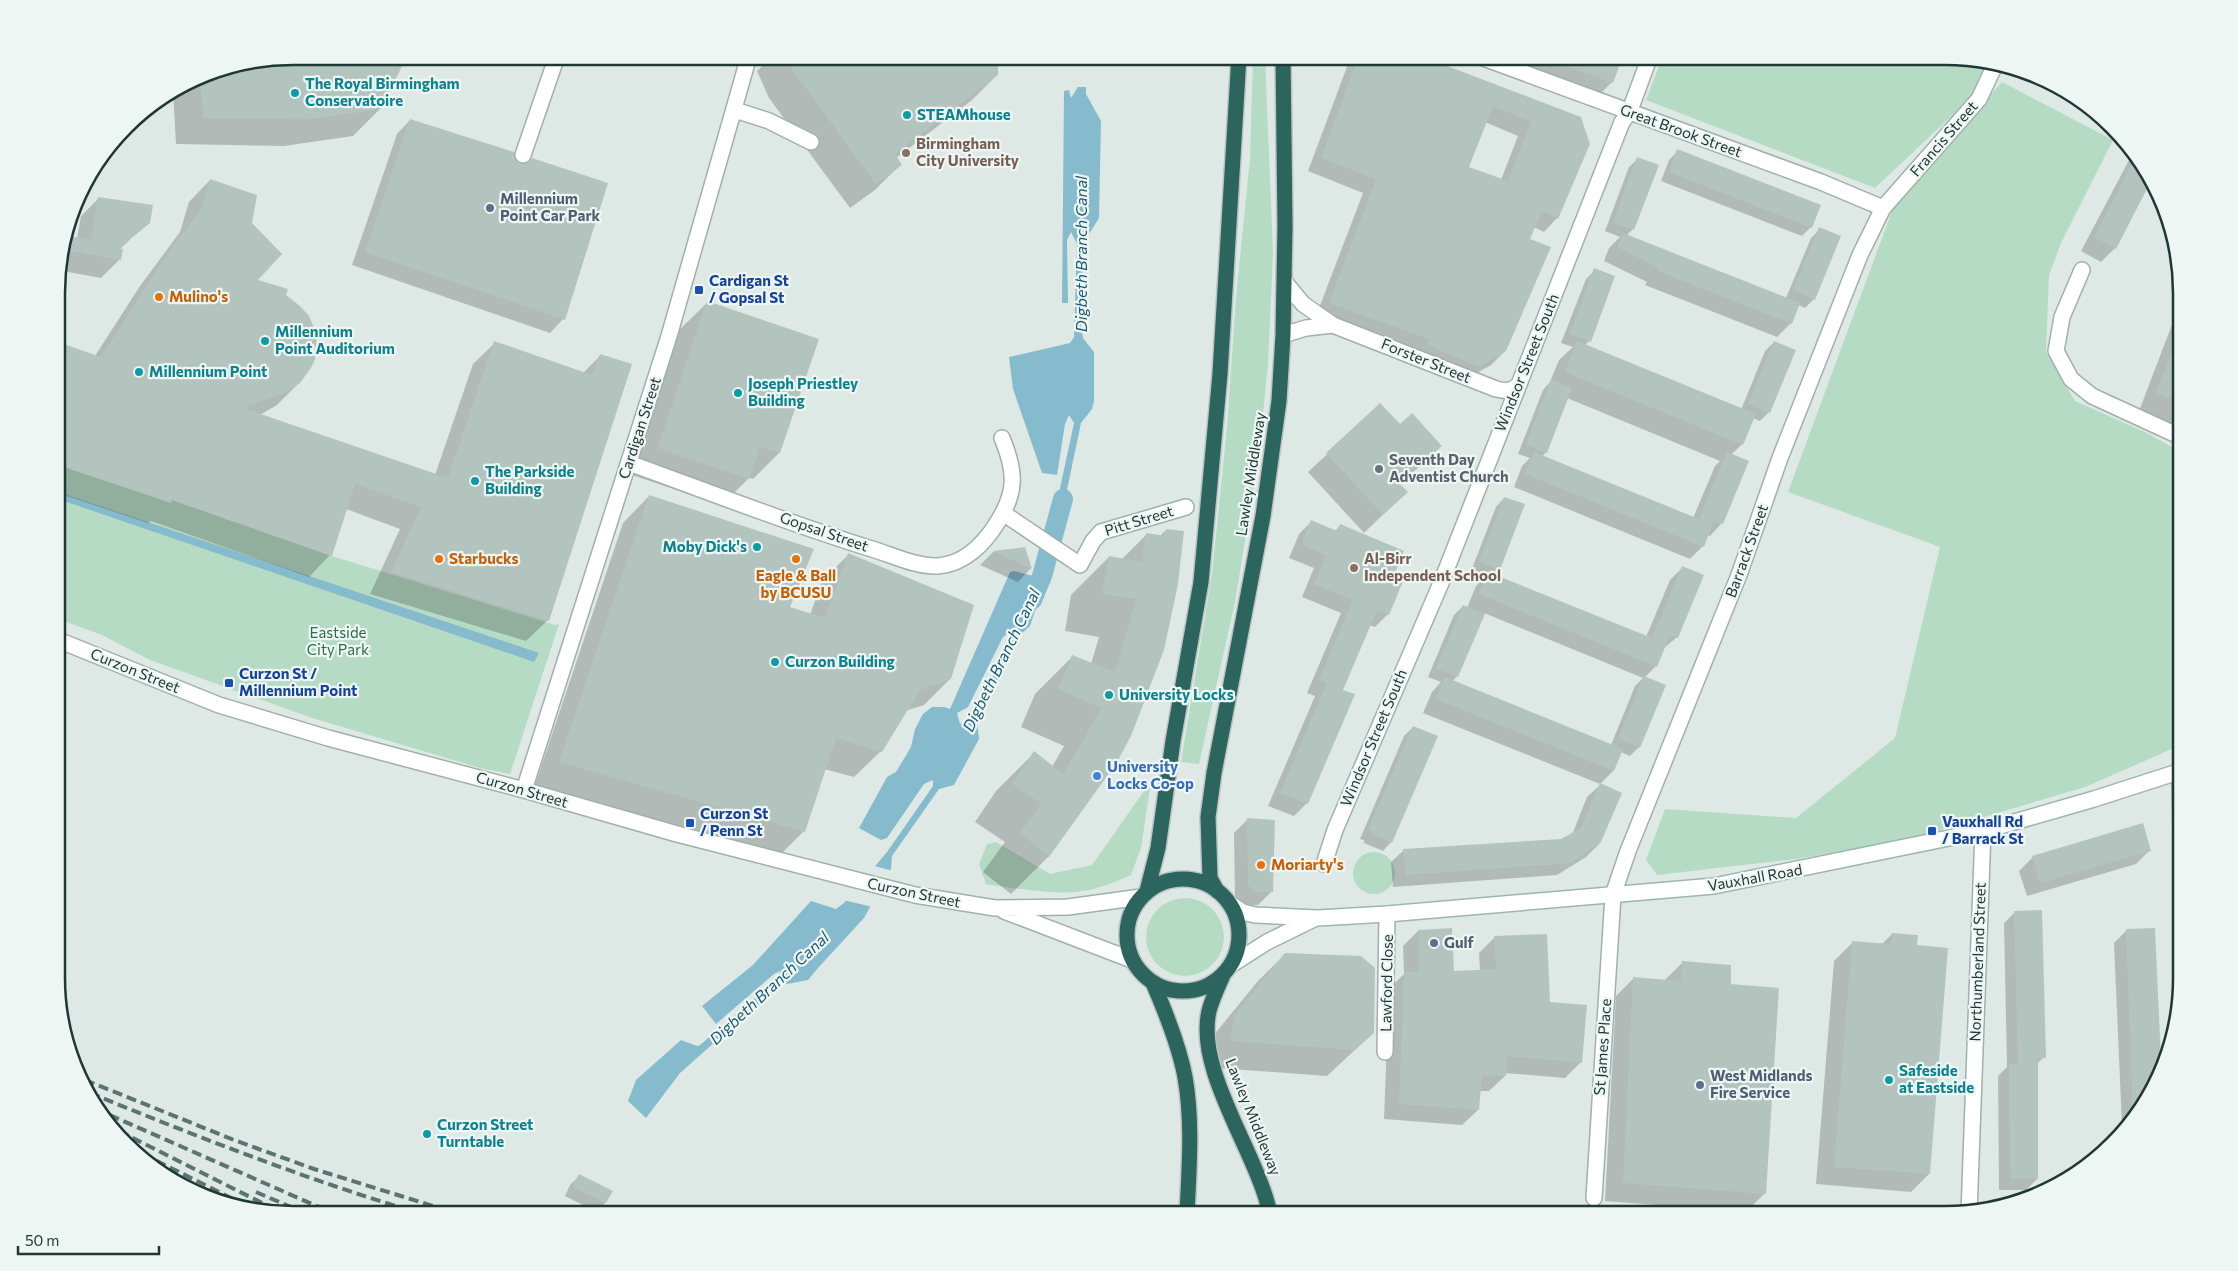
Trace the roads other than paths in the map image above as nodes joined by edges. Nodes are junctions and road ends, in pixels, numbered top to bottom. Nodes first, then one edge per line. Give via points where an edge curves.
1 (554, 65) edge
2 (746, 65) edge
3 (1238, 65) edge
4 (1283, 65) edge
5 (1502, 65) edge
6 (1647, 65) edge
7 (1993, 70) edge
8 (734, 110) junction
9 (1629, 113) junction
10 (811, 142) dead end
11 (523, 155) dead end
12 (1883, 208) junction
13 (2082, 270) dead end
14 (1284, 281) junction
15 (1333, 325) junction
16 (1283, 335) junction
17 (1518, 385) junction
18 (2173, 433) edge
19 (1002, 438) dead end
20 (629, 463) junction
21 (1186, 507) dead end
22 (1003, 514) junction
23 (65, 643) edge
24 (2173, 773) edge
25 (524, 790) junction
26 (1983, 832) junction
27 (1324, 864) dead end
28 (1218, 891) junction
29 (1144, 894) junction
30 (1613, 895) junction
31 (1230, 903) junction
32 (995, 908) junction
33 (1387, 914) junction
34 (1318, 918) junction
35 (1132, 960) junction
36 (1227, 970) junction
37 (1154, 983) junction
38 (1385, 1052) dead end
39 (1594, 1198) dead end
40 (1968, 1205) edge
41 (1187, 1206) edge
42 (1268, 1206) edge

1 - 11 street
2 - 8 street, Cardigan Street
3 - 29 highway via 1219,384 1201,582 1158,848
4 - 14 highway, Lawley Middleway
5 - 9 street, Great Brook Street
6 - 9 street, Windsor Street South
7 - 12 street, Francis Street via 1979,99
8 - 10 street via 769,121
8 - 20 street, Cardigan Street
9 - 12 street, Great Brook Street via 1821,182
9 - 17 street, Windsor Street South via 1622,122
12 - 30 street, Barrack Street via 1822,349 1739,575
13 - 18 street via 2062,317 2056,352 2071,379 2092,396
14 - 15 street, Forster Street via 1303,304
14 - 16 highway, Lawley Middleway
15 - 16 street, Forster Street
15 - 17 street, Forster Street via 1496,389 1510,390
16 - 28 highway, Lawley Middleway via 1279,401 1263,516 1208,817 1210,878
17 - 27 street, Windsor Street South via 1441,583 1335,830
19 - 22 street, Gopsal Street via 1013,490
20 - 22 street, Gopsal Street via 843,540 937,566 964,558 977,548
20 - 25 street, Cardigan Street
21 - 22 street, Pitt Street via 1100,532 1080,565
23 - 25 street, Curzon Street via 219,704 328,738
24 - 26 street, Vauxhall Road
25 - 32 street, Curzon Street via 850,879 946,901
26 - 30 street, Vauxhall Road via 1714,886
26 - 40 street, Northumberland Street
28 - 29 highway via 1201,881 1182,879 1164,882
28 - 31 highway
29 - 32 street, Curzon Street via 1068,907
29 - 35 highway via 1133,908 1127,928
30 - 33 street, Vauxhall Road
30 - 39 street, St James Place
31 - 34 street, Vauxhall Road via 1254,915
31 - 36 highway via 1239,934 1236,955
32 - 35 street, Curzon Street
33 - 34 street, Vauxhall Road
33 - 38 street, Lawford Close
34 - 36 street, Vauxhall Road via 1267,942
35 - 37 highway
36 - 37 highway via 1211,984 1190,990 1167,989
36 - 42 highway, Lawley Middleway via 1209,1011 1214,1071 1259,1177
37 - 41 highway via 1185,1076 1189,1130

